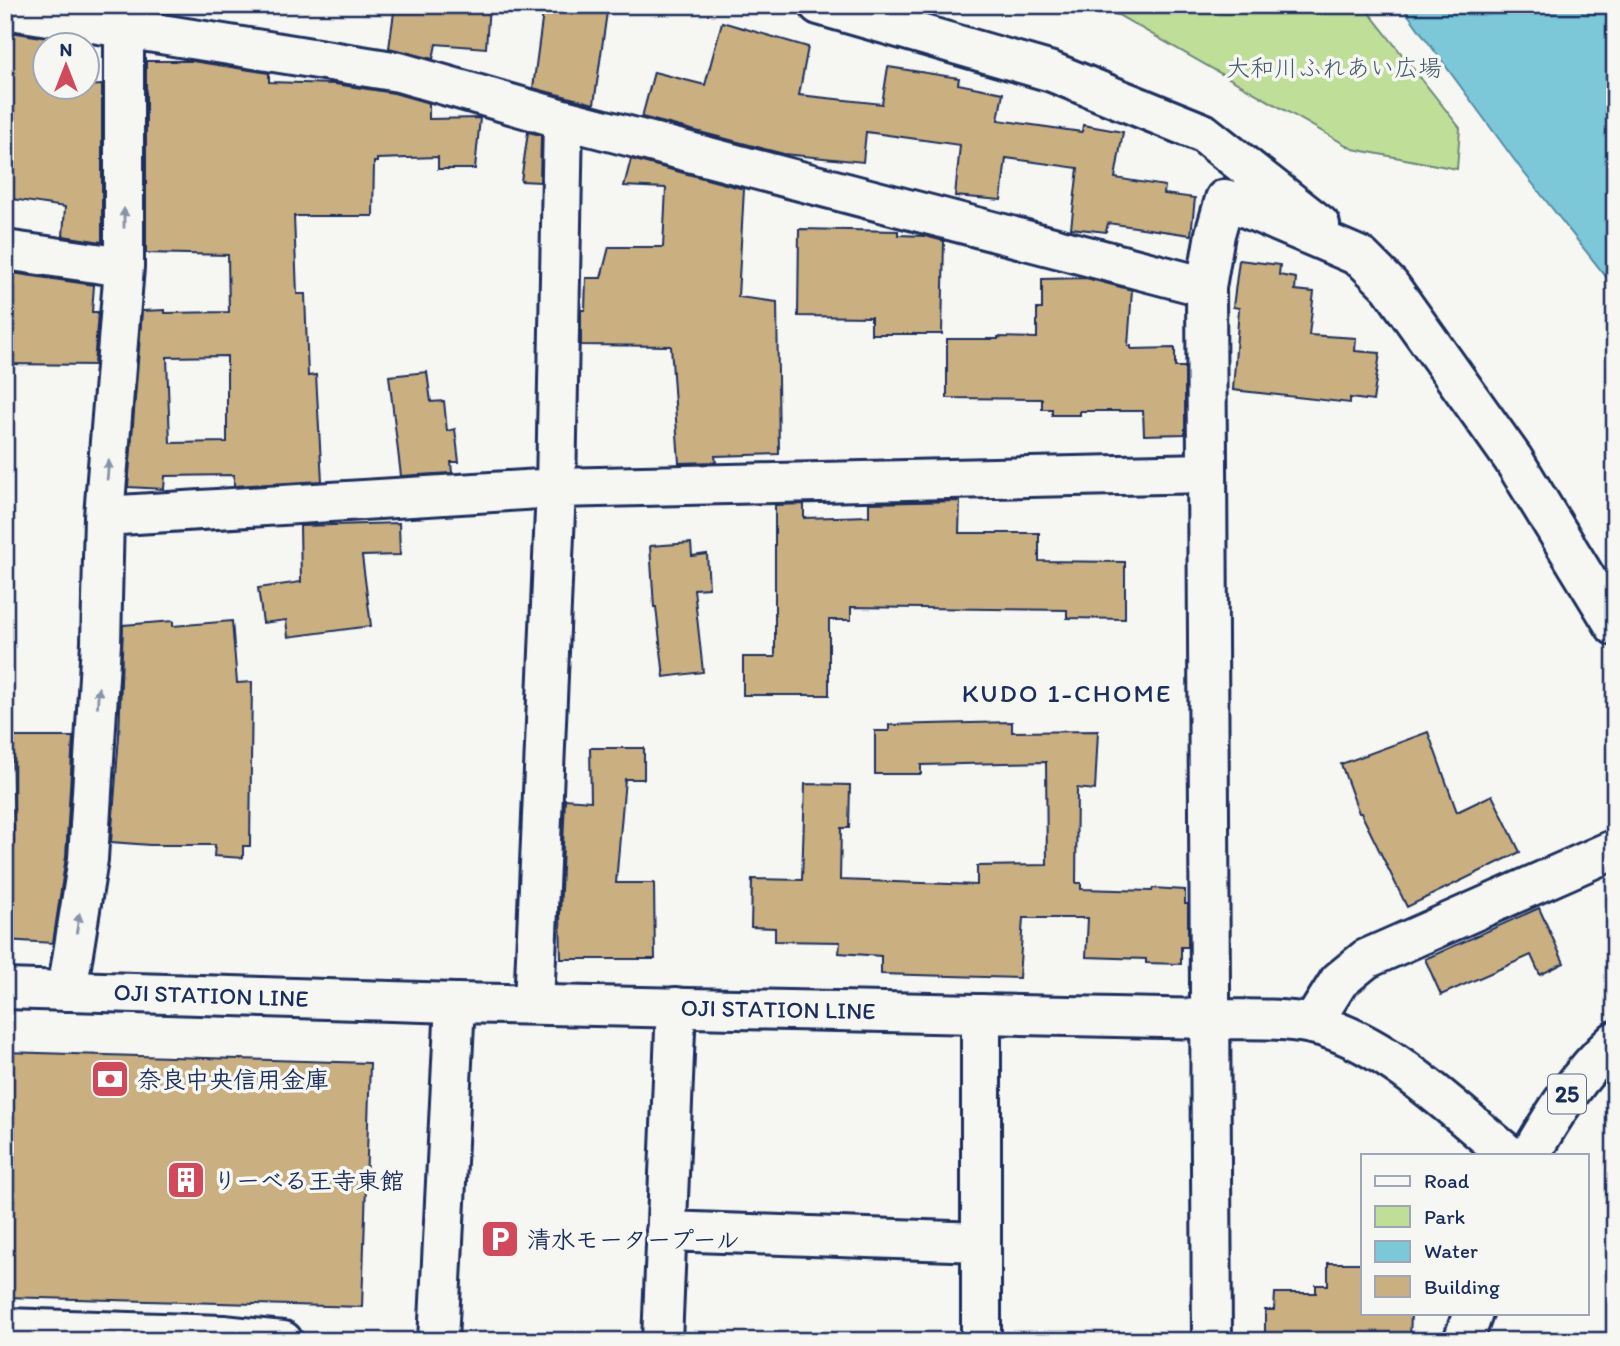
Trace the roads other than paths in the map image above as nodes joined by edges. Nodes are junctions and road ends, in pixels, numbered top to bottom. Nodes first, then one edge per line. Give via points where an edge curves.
1 (819, 5) edge
2 (5, 9) edge
3 (123, 17) edge
4 (564, 119) junction
5 (5, 250) edge
6 (1361, 257) junction
7 (124, 267) junction
8 (1206, 287) junction
9 (1207, 473) junction
10 (556, 488) junction
11 (104, 516) junction
12 (1615, 626) edge
13 (1615, 849) edge
14 (5, 989) edge
15 (67, 991) junction
16 (455, 1003) junction
17 (534, 1004) junction
18 (676, 1007) junction
19 (981, 1014) junction
20 (1210, 1019) junction
21 (1312, 1024) junction
22 (1615, 1041) edge
23 (1508, 1154) edge
24 (1531, 1154) edge
25 (666, 1231) junction
26 (981, 1242) junction
27 (1473, 1314) edge
28 (5, 1328) edge
29 (283, 1341) edge
30 (438, 1341) edge
31 (662, 1341) edge
32 (981, 1341) edge
33 (1212, 1341) edge
34 (1463, 1341) edge

1 - 6 main road via 1052,72 1203,133
2 - 3 main road
3 - 4 main road via 399,72
7 -> 3 main road
4 - 8 main road
4 - 10 main road
5 - 7 main road
6 - 8 main road via 1225,199
6 - 12 main road via 1390,286 1513,459
11 -> 7 main road
8 - 9 main road
9 - 10 main road
9 - 20 main road
10 - 11 main road
10 - 17 main road
15 -> 11 main road via 89,859
13 - 21 main road via 1366,959 1339,981
14 - 15 main road, OJI STATION LINE
15 - 16 main road, OJI STATION LINE
16 - 17 main road, OJI STATION LINE
16 - 30 main road
17 - 18 main road, OJI STATION LINE
18 - 19 main road, OJI STATION LINE
18 - 25 main road
19 - 20 main road, OJI STATION LINE
19 - 26 main road
20 - 21 main road, OJI STATION LINE
20 - 33 main road
21 - 23 main road, OJI STATION LINE via 1385,1055
22 - 24 main road, 25 via 1557,1107
25 - 26 main road
25 - 31 main road
26 - 32 main road
27 - 34 main road
28 - 29 main road

